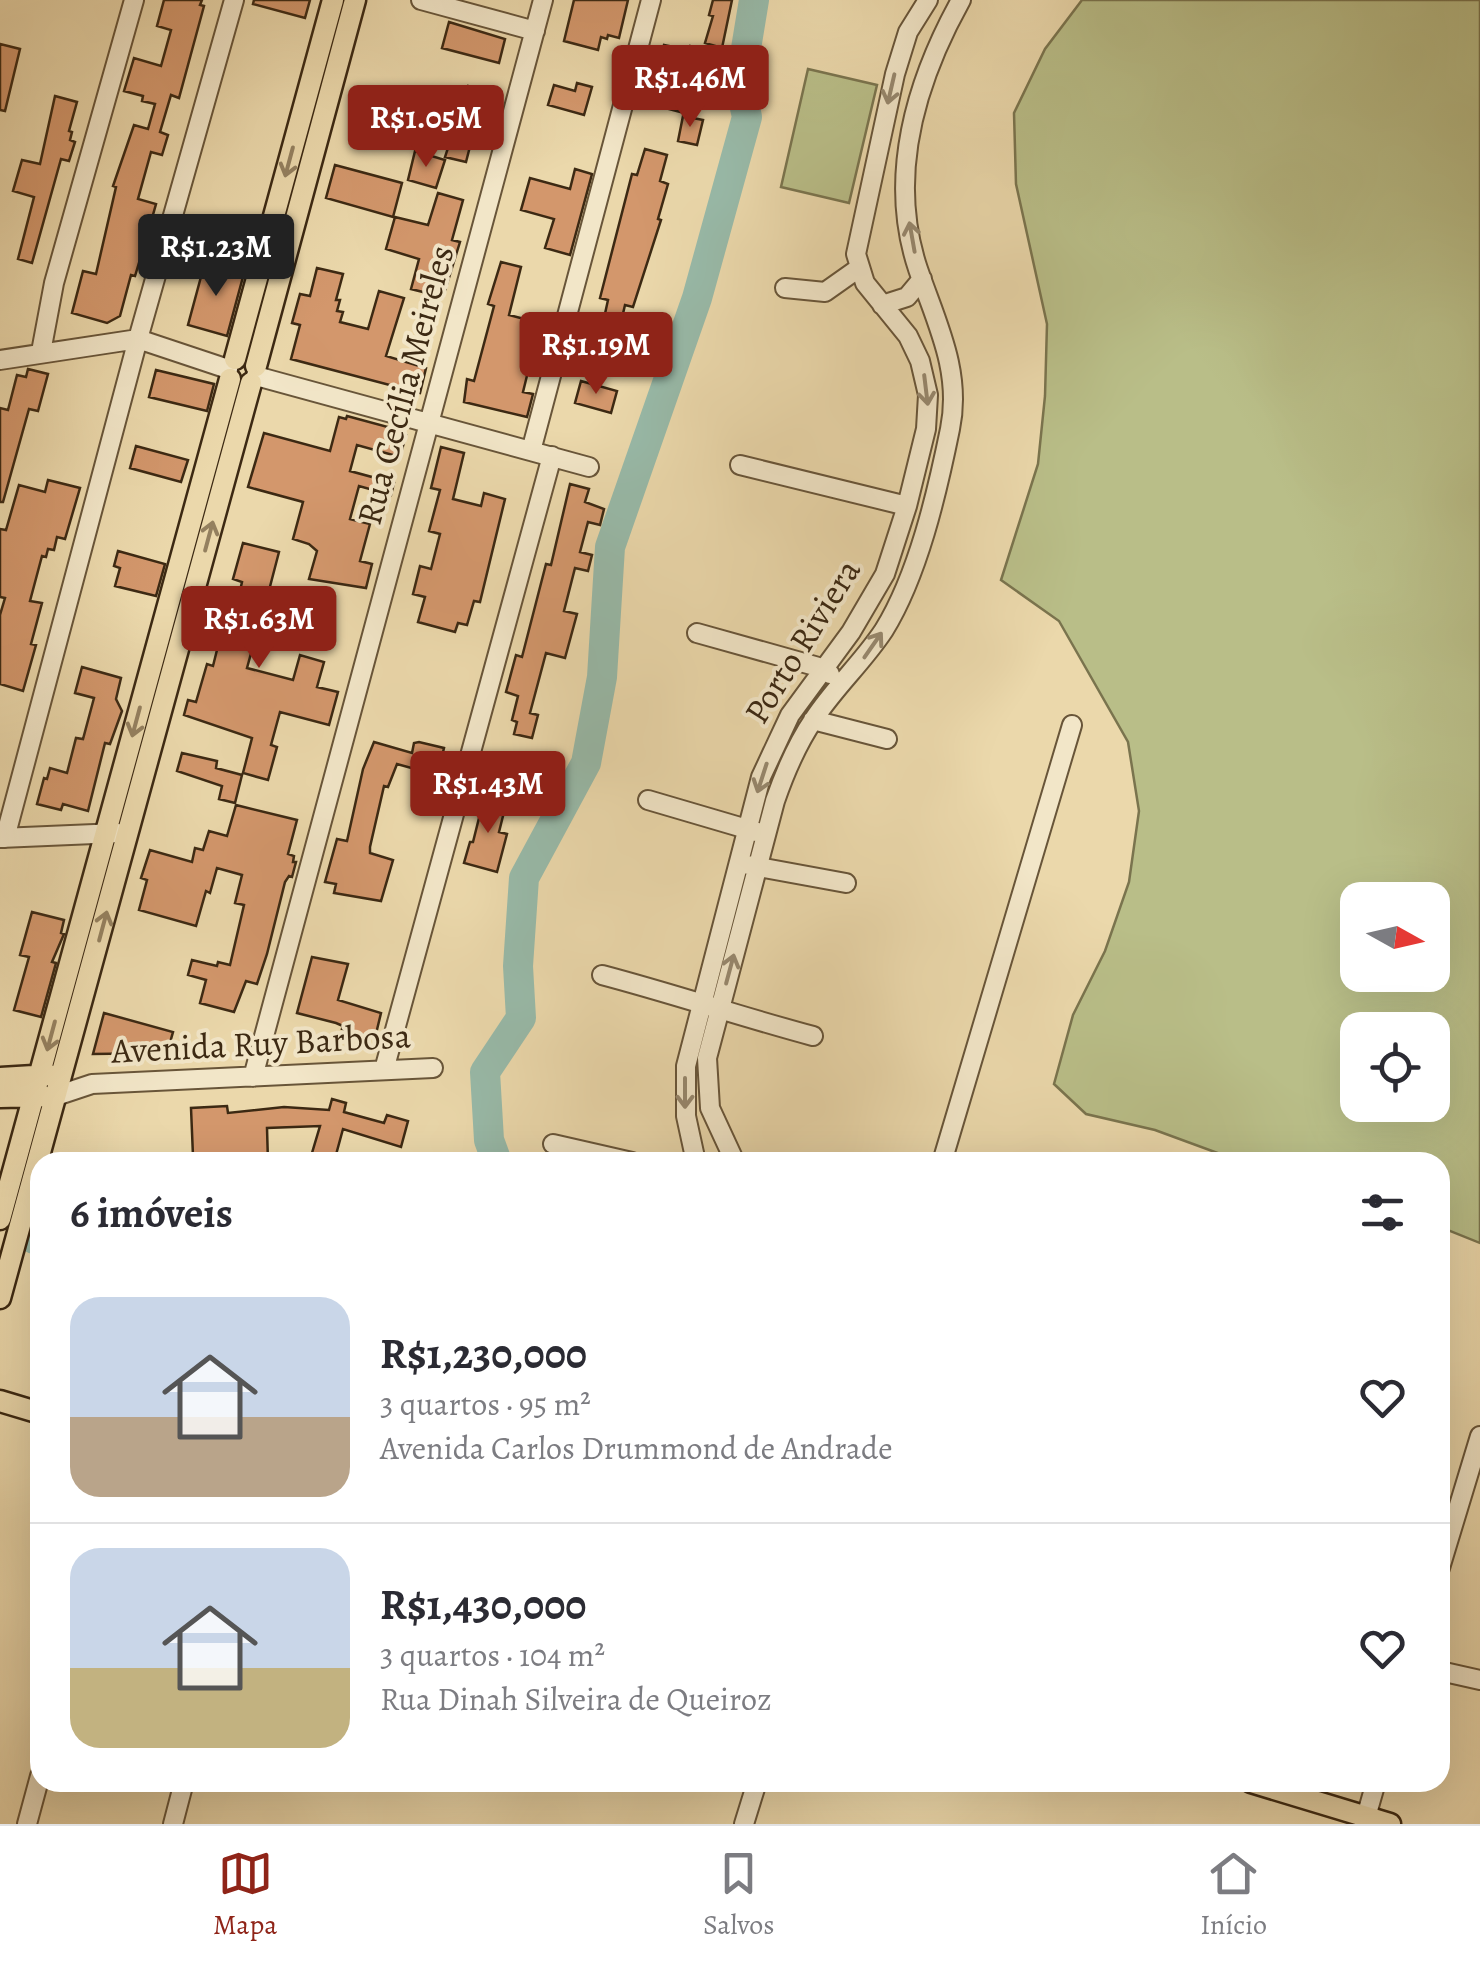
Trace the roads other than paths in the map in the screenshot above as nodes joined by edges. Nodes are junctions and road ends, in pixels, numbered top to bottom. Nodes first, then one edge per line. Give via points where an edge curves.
1 (134, 0) edge
2 (234, 0) edge
3 (333, 0) edge
4 (355, 0) edge
5 (422, 0) edge
6 (543, 0) edge
7 (652, 0) edge
8 (931, 0) edge
9 (957, 7) edge
10 (535, 31) junction
11 (908, 32) junction
12 (938, 45) junction
13 (858, 268) junction
14 (922, 278) junction
15 (784, 288) dead end
16 (882, 305) junction
17 (138, 338) junction
18 (41, 352) junction
19 (0, 360) edge
20 (243, 372) junction
21 (429, 423) junction
22 (532, 451) junction
23 (552, 456) junction
24 (740, 465) dead end
25 (590, 466) dead end
26 (908, 506) junction
27 (697, 633) dead end
28 (822, 668) junction
29 (842, 684) junction
30 (812, 720) junction
31 (1072, 725) dead end
32 (886, 739) dead end
33 (648, 800) dead end
34 (746, 830) junction
35 (128, 832) junction
36 (106, 833) junction
37 (766, 834) junction
38 (2, 838) edge
39 (738, 862) junction
40 (758, 867) junction
41 (846, 883) dead end
42 (602, 975) dead end
43 (710, 1006) junction
44 (813, 1036) dead end
45 (433, 1068) dead end
46 (384, 1070) junction
47 (62, 1074) junction
48 (0, 1078) edge
49 (253, 1078) junction
50 (92, 1084) junction
51 (44, 1089) junction
52 (0, 1096) edge
53 (553, 1144) dead end
54 (31, 1152) edge
55 (588, 1152) edge
56 (691, 1152) edge
57 (696, 1152) edge
58 (728, 1152) edge
59 (728, 1152) edge
60 (945, 1152) edge
61 (30, 1156) edge
62 (0, 1219) edge
63 (4, 1280) edge
64 (0, 1298) edge
65 (0, 1401) edge
66 (30, 1410) edge
67 (1480, 1436) edge
68 (1450, 1535) edge
69 (1450, 1672) edge
70 (1480, 1680) edge
71 (36, 1792) edge
72 (181, 1792) edge
73 (754, 1792) edge
74 (1280, 1792) edge
75 (1373, 1792) edge
76 (1365, 1821) edge
77 (27, 1824) edge
78 (173, 1824) edge
79 (744, 1824) edge
80 (1390, 1824) edge

1 - 18 street via 54,283
2 - 17 street
3 -> 20 main road
4 - 20 main road
5 - 10 street
6 - 10 street, Rua Cecília Meireles
7 - 22 street
8 - 9 street via 940,11
8 - 11 street
9 - 12 street, Porto Riviera
10 - 21 street, Rua Cecília Meireles
11 - 12 street
11 -> 13 street via 859,232
14 -> 12 street, Porto Riviera via 909,222 907,162 917,101
13 - 15 street via 825,292
13 - 16 street, Porto Riviera
14 - 16 street via 907,298
29 -> 14 street, Porto Riviera via 885,627 910,578 952,424 950,362
16 -> 26 street, Porto Riviera via 915,348 928,395
17 - 18 street
17 - 20 street
17 - 38 street
18 - 19 street
20 - 21 street
35 -> 20 main road
20 -> 36 main road
21 - 22 street
21 - 49 street, Rua Cecília Meireles
22 - 23 street
23 - 25 street
23 - 46 street
24 - 26 street
26 - 28 street, Porto Riviera via 884,574
27 - 28 street
28 - 29 street
28 -> 34 street, Porto Riviera via 776,740
29 - 30 street, Porto Riviera
30 - 32 street
30 - 37 street, Porto Riviera via 788,764
31 - 60 street
33 - 34 street
34 - 37 street
34 - 39 street, Porto Riviera
35 - 36 street
47 -> 35 main road
36 - 38 street
36 -> 51 main road
37 - 40 street, Porto Riviera
39 - 40 street
39 - 43 street, Porto Riviera
40 - 41 street
43 -> 40 street, Porto Riviera
42 - 43 street
43 - 44 street
43 -> 56 street, Porto Riviera via 684,1081
43 - 58 street, Porto Riviera via 707,1094
45 - 46 street, Avenida Ruy Barbosa
46 - 49 street, Avenida Ruy Barbosa
47 - 50 street, Avenida Ruy Barbosa
47 - 51 main road
48 - 51 main road, Avenida Ruy Barbosa
49 - 50 street, Avenida Ruy Barbosa
50 - 51 street, Avenida Ruy Barbosa
51 - 52 main road, Avenida Ruy Barbosa
51 - 54 main road
51 - 62 main road
53 - 55 street
57 - 59 street via 698,1142 722,1137
61 - 63 main road
63 - 64 main road
65 - 66 main road
67 - 68 street
69 - 70 street
71 - 77 street
72 - 78 street
73 - 79 street
74 - 76 main road
75 - 76 street
76 - 80 main road

